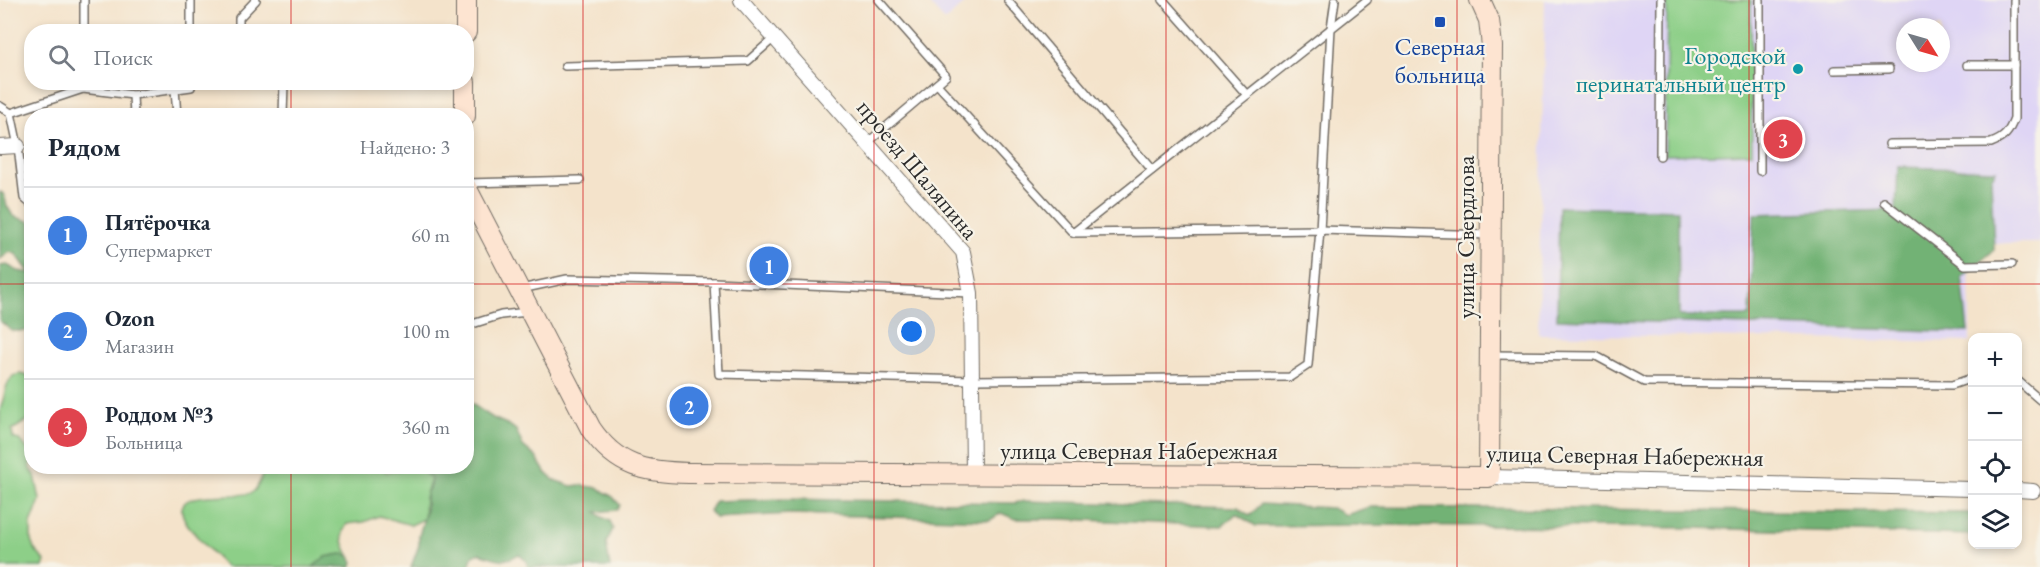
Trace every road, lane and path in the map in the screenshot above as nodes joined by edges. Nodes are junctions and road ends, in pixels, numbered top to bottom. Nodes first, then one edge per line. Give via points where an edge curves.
1 (84, 0) edge
2 (191, 0) edge
3 (256, 0) edge
4 (466, 0) edge
5 (741, 0) edge
6 (879, 0) edge
7 (1008, 0) edge
8 (1163, 0) edge
9 (1335, 0) edge
10 (1366, 0) edge
11 (1480, 0) edge
12 (1661, 0) edge
13 (1760, 0) edge
14 (2014, 0) edge
15 (84, 24) edge
16 (191, 24) edge
17 (239, 24) edge
18 (466, 24) edge
19 (1331, 28) junction
20 (774, 38) junction
21 (1967, 65) dead end
22 (2014, 65) junction
23 (565, 66) dead end
24 (1889, 69) dead end
25 (1833, 70) dead end
26 (937, 84) junction
27 (72, 90) edge
28 (105, 90) edge
29 (168, 90) edge
30 (175, 90) edge
31 (284, 90) edge
32 (465, 90) edge
33 (133, 95) junction
34 (1247, 95) junction
35 (0, 106) edge
36 (24, 108) edge
37 (24, 108) edge
38 (134, 108) edge
39 (176, 108) edge
40 (283, 108) edge
41 (465, 108) edge
42 (11, 113) junction
43 (867, 143) junction
44 (1888, 144) dead end
45 (18, 146) junction
46 (0, 147) edge
47 (1660, 156) dead end
48 (1152, 170) junction
49 (1760, 171) dead end
50 (580, 180) dead end
51 (474, 185) edge
52 (24, 198) edge
53 (1884, 202) dead end
54 (474, 212) edge
55 (1320, 230) junction
56 (1072, 233) junction
57 (1491, 235) junction
58 (2012, 264) dead end
59 (714, 282) junction
60 (518, 290) junction
61 (971, 293) junction
62 (529, 312) junction
63 (474, 323) edge
64 (1490, 355) junction
65 (1968, 379) edge
66 (972, 380) junction
67 (2022, 384) edge
68 (2040, 400) edge
69 (973, 474) junction
70 (1489, 477) junction
71 (1968, 489) edge
72 (2022, 490) edge
73 (2037, 491) edge

1 - 15 lane
2 - 16 lane
3 - 17 lane via 239,18
4 - 18 street
5 - 20 street, проезд Шаляпина
6 - 26 lane via 946,76
7 - 48 lane
8 - 34 lane
9 - 19 lane
10 - 19 lane
11 - 57 street, улица Свердлова via 1489,20 1492,46
12 - 47 lane
13 - 49 lane
14 - 22 lane
19 - 34 lane
19 - 55 lane
20 - 23 lane via 748,61
20 - 43 street, проезд Шаляпина
21 - 22 lane
22 - 44 lane via 2014,119 2003,139 1991,143
24 - 25 lane
26 - 43 lane
26 - 56 lane
27 - 36 lane
28 - 33 lane
29 - 33 lane
30 - 39 lane
31 - 40 lane
32 - 41 street
33 - 38 lane
34 - 48 lane
35 - 42 lane
37 - 42 lane
42 - 45 lane
43 - 61 street, проезд Шаляпина via 963,252
45 - 46 street
45 - 52 lane
48 - 56 lane
50 - 51 lane
53 - 58 lane via 1965,265
54 - 60 street, улица Северная Набережная
55 - 56 lane
55 - 57 lane
55 - 66 lane via 1308,365 1290,377
57 - 64 street, улица Свердлова
59 - 60 lane via 567,279
59 - 61 lane
59 - 66 lane via 719,375
60 - 62 street, улица Северная Набережная
61 - 66 street, проезд Шаляпина
62 - 63 lane
62 - 69 street, улица Северная Набережная via 599,441 616,457 636,465 673,472
64 - 65 lane via 1596,356 1644,382 1952,385
64 - 70 street, улица Свердлова
66 - 69 street, проезд Шаляпина
67 - 68 lane
69 - 70 street, улица Северная Набережная
70 - 71 street, улица Северная Набережная
72 - 73 street

